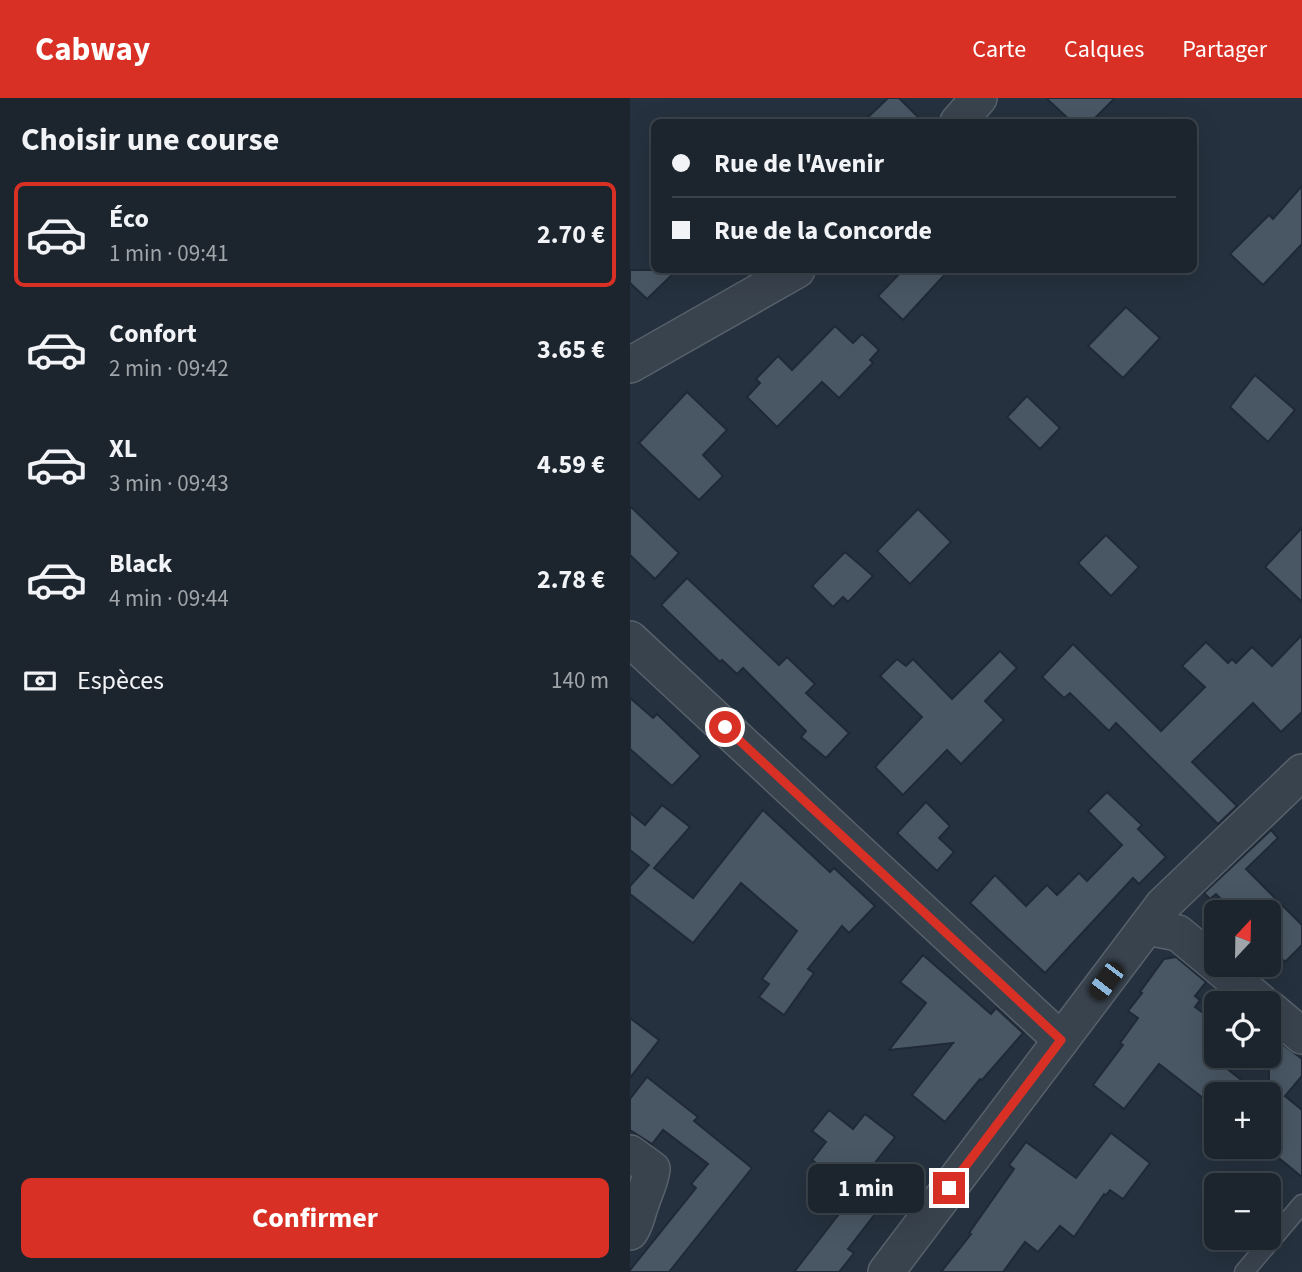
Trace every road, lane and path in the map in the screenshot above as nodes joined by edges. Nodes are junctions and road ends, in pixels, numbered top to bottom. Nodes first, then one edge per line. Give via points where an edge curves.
1 (979, 98) edge
2 (961, 119) edge
3 (792, 273) edge
4 (630, 365) edge
5 (630, 639) edge
6 (1302, 772) edge
7 (1147, 927) junction
8 (1248, 991) edge
9 (1281, 1018) edge
10 (1302, 1036) edge
11 (1061, 1040) junction
12 (630, 1153) edge
13 (1302, 1204) edge
14 (633, 1211) edge
15 (886, 1272) edge
16 (1244, 1272) edge

1 - 2 street
3 - 4 street
5 - 11 street
6 - 7 street via 1163,905
7 - 8 street via 1178,933
7 - 11 street
9 - 10 street
11 - 15 street
12 - 14 street via 652,1170 650,1184
13 - 16 lane

